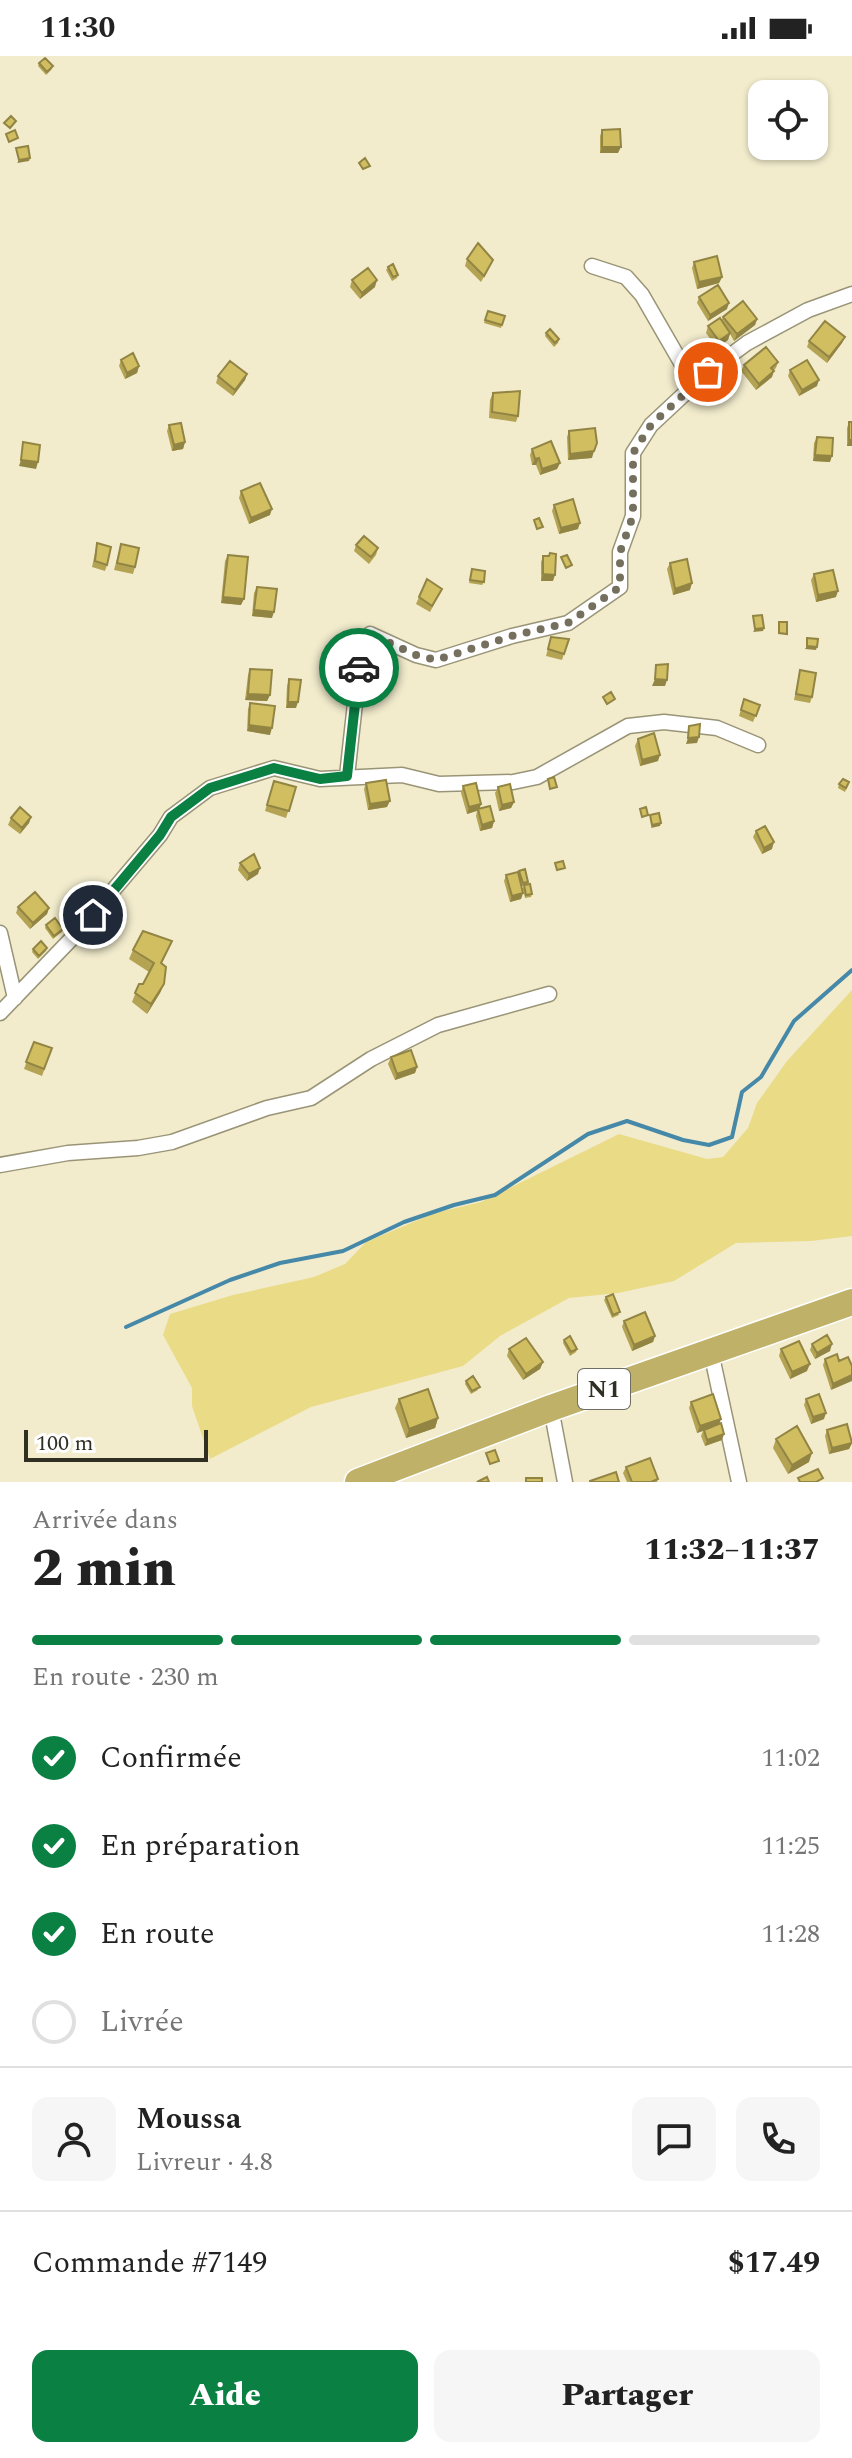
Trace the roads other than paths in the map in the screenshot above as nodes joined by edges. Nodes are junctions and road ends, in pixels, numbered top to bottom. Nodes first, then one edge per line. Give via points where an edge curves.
1 (592, 266) dead end
2 (852, 294) edge
3 (694, 385) junction
4 (758, 745) dead end
5 (347, 776) junction
6 (0, 933) edge
7 (549, 994) dead end
8 (15, 998) junction
9 (0, 1013) edge
10 (0, 1165) edge
11 (852, 1302) edge
12 (711, 1352) junction
13 (551, 1408) junction
14 (392, 1476) edge
15 (358, 1482) edge
16 (565, 1482) edge
17 (739, 1482) edge

1 - 3 street via 626,277 642,295
2 - 3 street via 776,325
3 - 5 street via 651,425 633,453 633,516 620,552 620,587 568,623 436,660 370,634 359,667
4 - 5 street via 717,728 664,722 628,726 537,777 513,782 439,784 402,775
5 - 8 street via 320,779 274,768 210,788 171,817 76,934
6 - 8 street
7 - 10 street via 438,1025 311,1098 256,1111 172,1142
8 - 9 street
11 - 12 highway, N1
12 - 13 highway, N1
12 - 17 street
13 - 14 highway, N1
13 - 16 street
14 - 15 highway, N1

